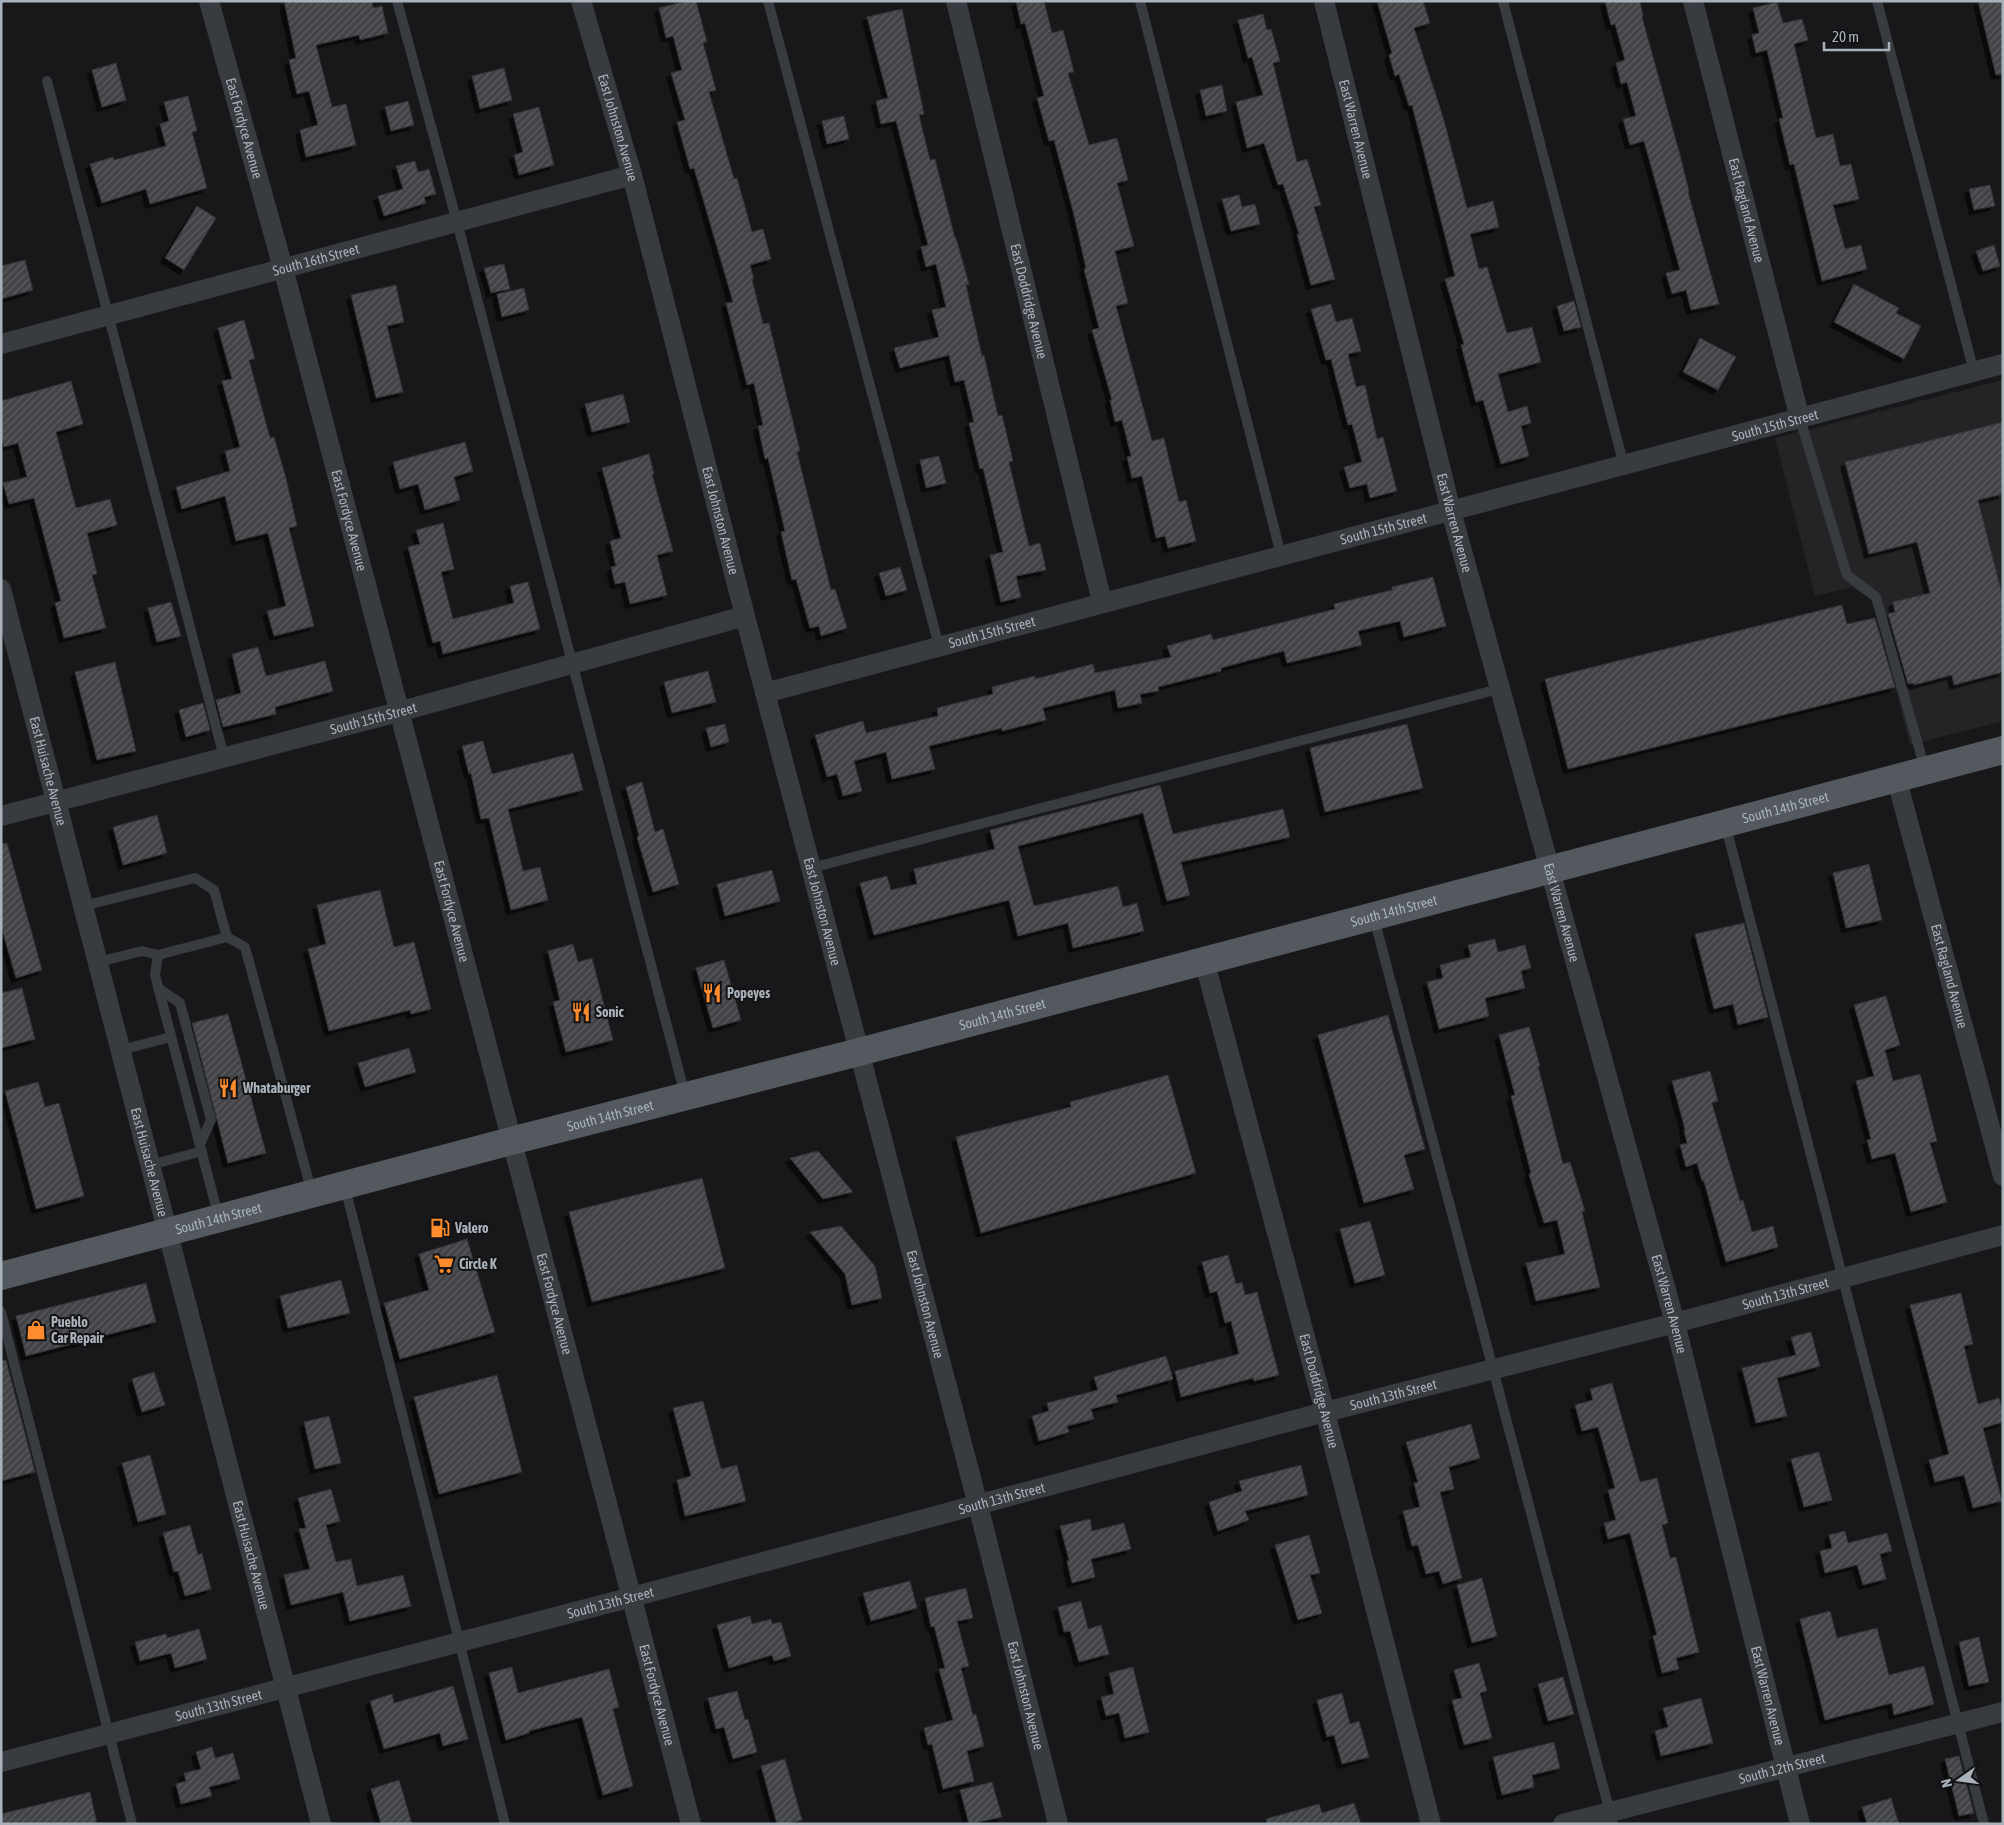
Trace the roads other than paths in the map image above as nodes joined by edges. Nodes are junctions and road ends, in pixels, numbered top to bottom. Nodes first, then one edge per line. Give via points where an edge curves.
1 (209, 1) edge
2 (397, 1) edge
3 (581, 1) edge
4 (768, 1) edge
5 (956, 1) edge
6 (1140, 1) edge
7 (1324, 1) edge
8 (1503, 1) edge
9 (1693, 1) edge
10 (1877, 1) edge
11 (47, 81) dead end
12 (632, 175) junction
13 (457, 222) junction
14 (283, 268) junction
15 (108, 315) junction
16 (1, 344) edge
17 (2003, 364) edge
18 (1974, 372) junction
19 (1800, 420) junction
20 (1624, 466) junction
21 (1451, 511) junction
22 (1282, 555) junction
23 (1, 589) edge
24 (1102, 602) junction
25 (745, 616) junction
26 (939, 646) junction
27 (572, 664) junction
28 (1499, 689) junction
29 (765, 693) junction
30 (398, 712) junction
31 (2003, 750) edge
32 (224, 758) junction
33 (1925, 770) junction
34 (1896, 777) junction
35 (56, 801) junction
36 (1, 816) edge
37 (1724, 822) junction
38 (811, 868) junction
39 (1548, 868) junction
40 (83, 906) junction
41 (1373, 915) junction
42 (227, 937) junction
43 (158, 955) junction
44 (1204, 960) junction
45 (98, 962) junction
46 (158, 988) junction
47 (171, 1037) junction
48 (121, 1050) junction
49 (859, 1052) junction
50 (685, 1096) junction
51 (511, 1141) junction
52 (201, 1147) junction
53 (151, 1165) junction
54 (2003, 1176) edge
55 (345, 1185) junction
56 (312, 1195) junction
57 (220, 1219) junction
58 (168, 1232) junction
59 (2003, 1236) edge
60 (1, 1276) edge
61 (1843, 1278) junction
62 (1, 1312) edge
63 (1675, 1323) junction
64 (1494, 1369) junction
65 (1324, 1412) junction
66 (978, 1505) junction
67 (632, 1596) junction
68 (459, 1642) junction
69 (286, 1687) junction
70 (2003, 1712) edge
71 (1958, 1724) junction
72 (108, 1734) junction
73 (1, 1762) edge
74 (1785, 1768) junction
75 (1611, 1818) edge
76 (132, 1824) edge
77 (322, 1824) edge
78 (505, 1824) edge
79 (691, 1824) edge
80 (1058, 1824) edge
81 (1431, 1824) edge
82 (1563, 1824) edge
83 (1800, 1824) edge
84 (1984, 1824) edge

1 - 14 street, East Fordyce Avenue
2 - 13 lane
3 - 12 street, East Johnston Avenue
4 - 26 lane
5 - 24 street, East Doddridge Avenue
6 - 22 lane
7 - 21 street, East Warren Avenue
8 - 20 lane
9 - 19 street, East Ragland Avenue
10 - 18 lane
11 - 15 lane
12 - 13 street, South 16th Street
12 - 25 street, East Johnston Avenue
13 - 14 street, South 16th Street
13 - 27 lane
14 - 15 street, South 16th Street
14 - 30 street, East Fordyce Avenue
15 - 16 street, South 16th Street
15 - 32 lane
17 - 18 street, South 15th Street
18 - 19 street, South 15th Street
19 - 20 street, South 15th Street
19 - 33 lane via 1847,575 1876,597
20 - 21 street, South 15th Street
21 - 22 street, South 15th Street
21 - 28 street, East Warren Avenue
22 - 24 street, South 15th Street
23 - 35 street, East Huisache Avenue
24 - 26 street, South 15th Street
25 - 27 street, South 15th Street
25 - 29 street, East Johnston Avenue
26 - 29 street, South 15th Street
27 - 30 street, South 15th Street
27 - 50 lane
28 - 38 lane
28 - 39 street, East Warren Avenue
29 - 38 street, East Johnston Avenue
30 - 32 street, South 15th Street
30 - 51 street, East Fordyce Avenue
31 - 33 main road, South 14th Street
32 - 35 street, South 15th Street
33 - 34 main road, South 14th Street
34 - 37 main road, South 14th Street
34 - 54 street, East Ragland Avenue
35 - 36 street, South 15th Street
35 - 40 street, East Huisache Avenue
37 - 39 main road, South 14th Street
37 - 61 lane
38 - 49 street, East Johnston Avenue
39 - 41 main road, South 14th Street
39 - 63 street, East Warren Avenue
40 - 42 lane via 195,878 214,890
40 - 45 street, East Huisache Avenue
41 - 44 main road, South 14th Street
41 - 64 lane
42 - 43 lane
42 - 56 lane via 245,947
43 - 45 lane via 142,951
43 - 46 lane via 155,975
44 - 49 main road, South 14th Street
44 - 65 street, East Doddridge Avenue
45 - 48 street, East Huisache Avenue
46 - 47 lane
46 - 52 lane via 180,1002 183,1012 211,1120
47 - 48 lane
47 - 52 lane
48 - 53 street, East Huisache Avenue
49 - 50 main road, South 14th Street
49 - 66 street, East Johnston Avenue
50 - 51 main road, South 14th Street
51 - 55 main road, South 14th Street
51 - 67 street, East Fordyce Avenue
52 - 53 lane
52 - 57 lane
53 - 58 street, East Huisache Avenue
55 - 56 main road, South 14th Street
55 - 68 lane
56 - 57 main road, South 14th Street
57 - 58 main road, South 14th Street
58 - 60 main road, South 14th Street
58 - 69 street, East Huisache Avenue
59 - 61 street, South 13th Street
61 - 63 street, South 13th Street
61 - 71 lane
62 - 72 lane
63 - 64 street, South 13th Street
63 - 74 street, East Warren Avenue
64 - 65 street, South 13th Street
64 - 75 lane
65 - 66 street, South 13th Street
65 - 81 street, East Doddridge Avenue
66 - 67 street, South 13th Street
66 - 80 street, East Johnston Avenue
67 - 68 street, South 13th Street
67 - 79 street, East Fordyce Avenue
68 - 69 street, South 13th Street
68 - 78 lane
69 - 72 street, South 13th Street
69 - 77 street, East Huisache Avenue
70 - 71 street, South 12th Street
71 - 74 street, South 12th Street
71 - 84 lane
72 - 73 street, South 13th Street
72 - 76 lane
74 - 75 street, South 12th Street
74 - 83 street, East Warren Avenue
75 - 82 street, South 12th Street

